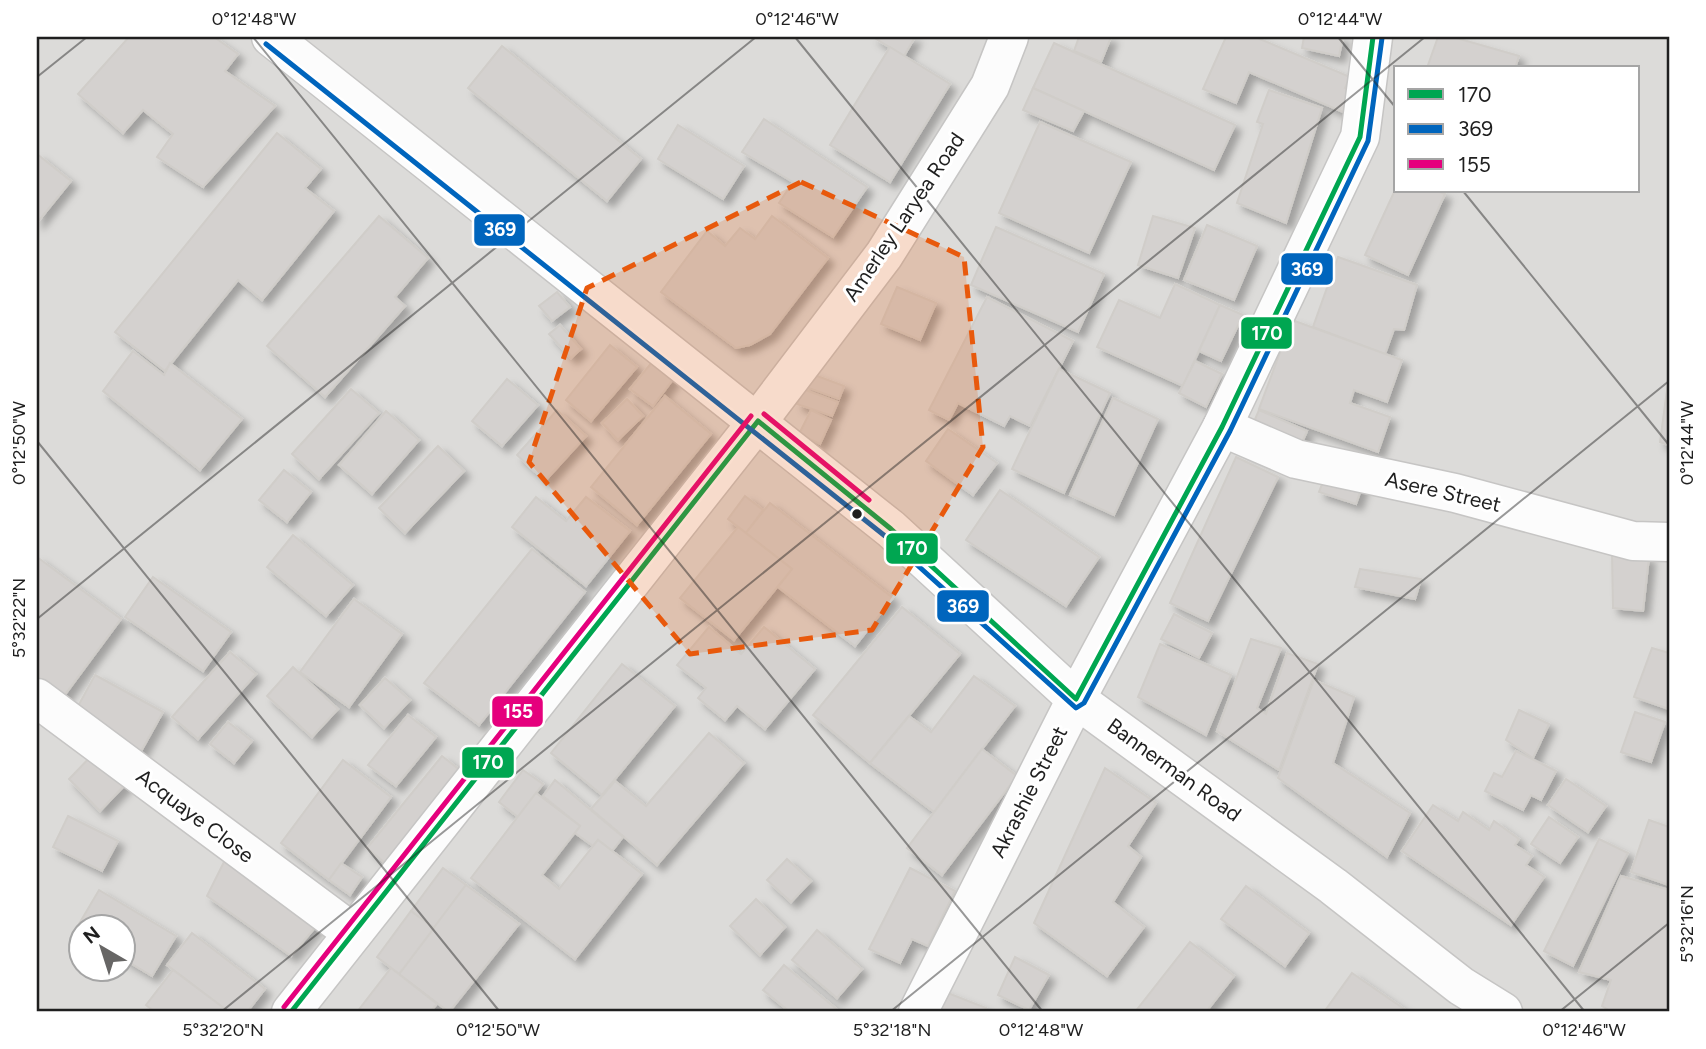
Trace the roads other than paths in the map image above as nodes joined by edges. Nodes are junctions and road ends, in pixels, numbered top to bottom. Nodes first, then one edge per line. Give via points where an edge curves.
1 (271, 37) edge
2 (1009, 37) edge
3 (1373, 37) edge
4 (758, 421) junction
5 (1222, 427) junction
6 (1669, 542) edge
7 (37, 698) edge
8 (1076, 699) junction
9 (353, 933) junction
10 (1452, 999) edge
11 (291, 1012) edge
12 (918, 1012) edge
13 (1503, 1012) edge

1 - 4 street, Bannerman Road
2 - 4 street, Amerley Laryea Road via 990,86 884,255
3 - 5 street, Akrashie Street via 1360,137
4 - 8 street, Bannerman Road via 891,529
4 - 9 street, Amerley Laryea Road
5 - 6 street, Asere Street via 1296,459 1455,493 1633,541
5 - 8 street, Akrashie Street
7 - 9 street, Acquaye Close
8 - 10 street, Bannerman Road via 1333,886
8 - 12 street, Akrashie Street
9 - 11 street, Amerley Laryea Road
10 - 13 street, Bannerman Road

